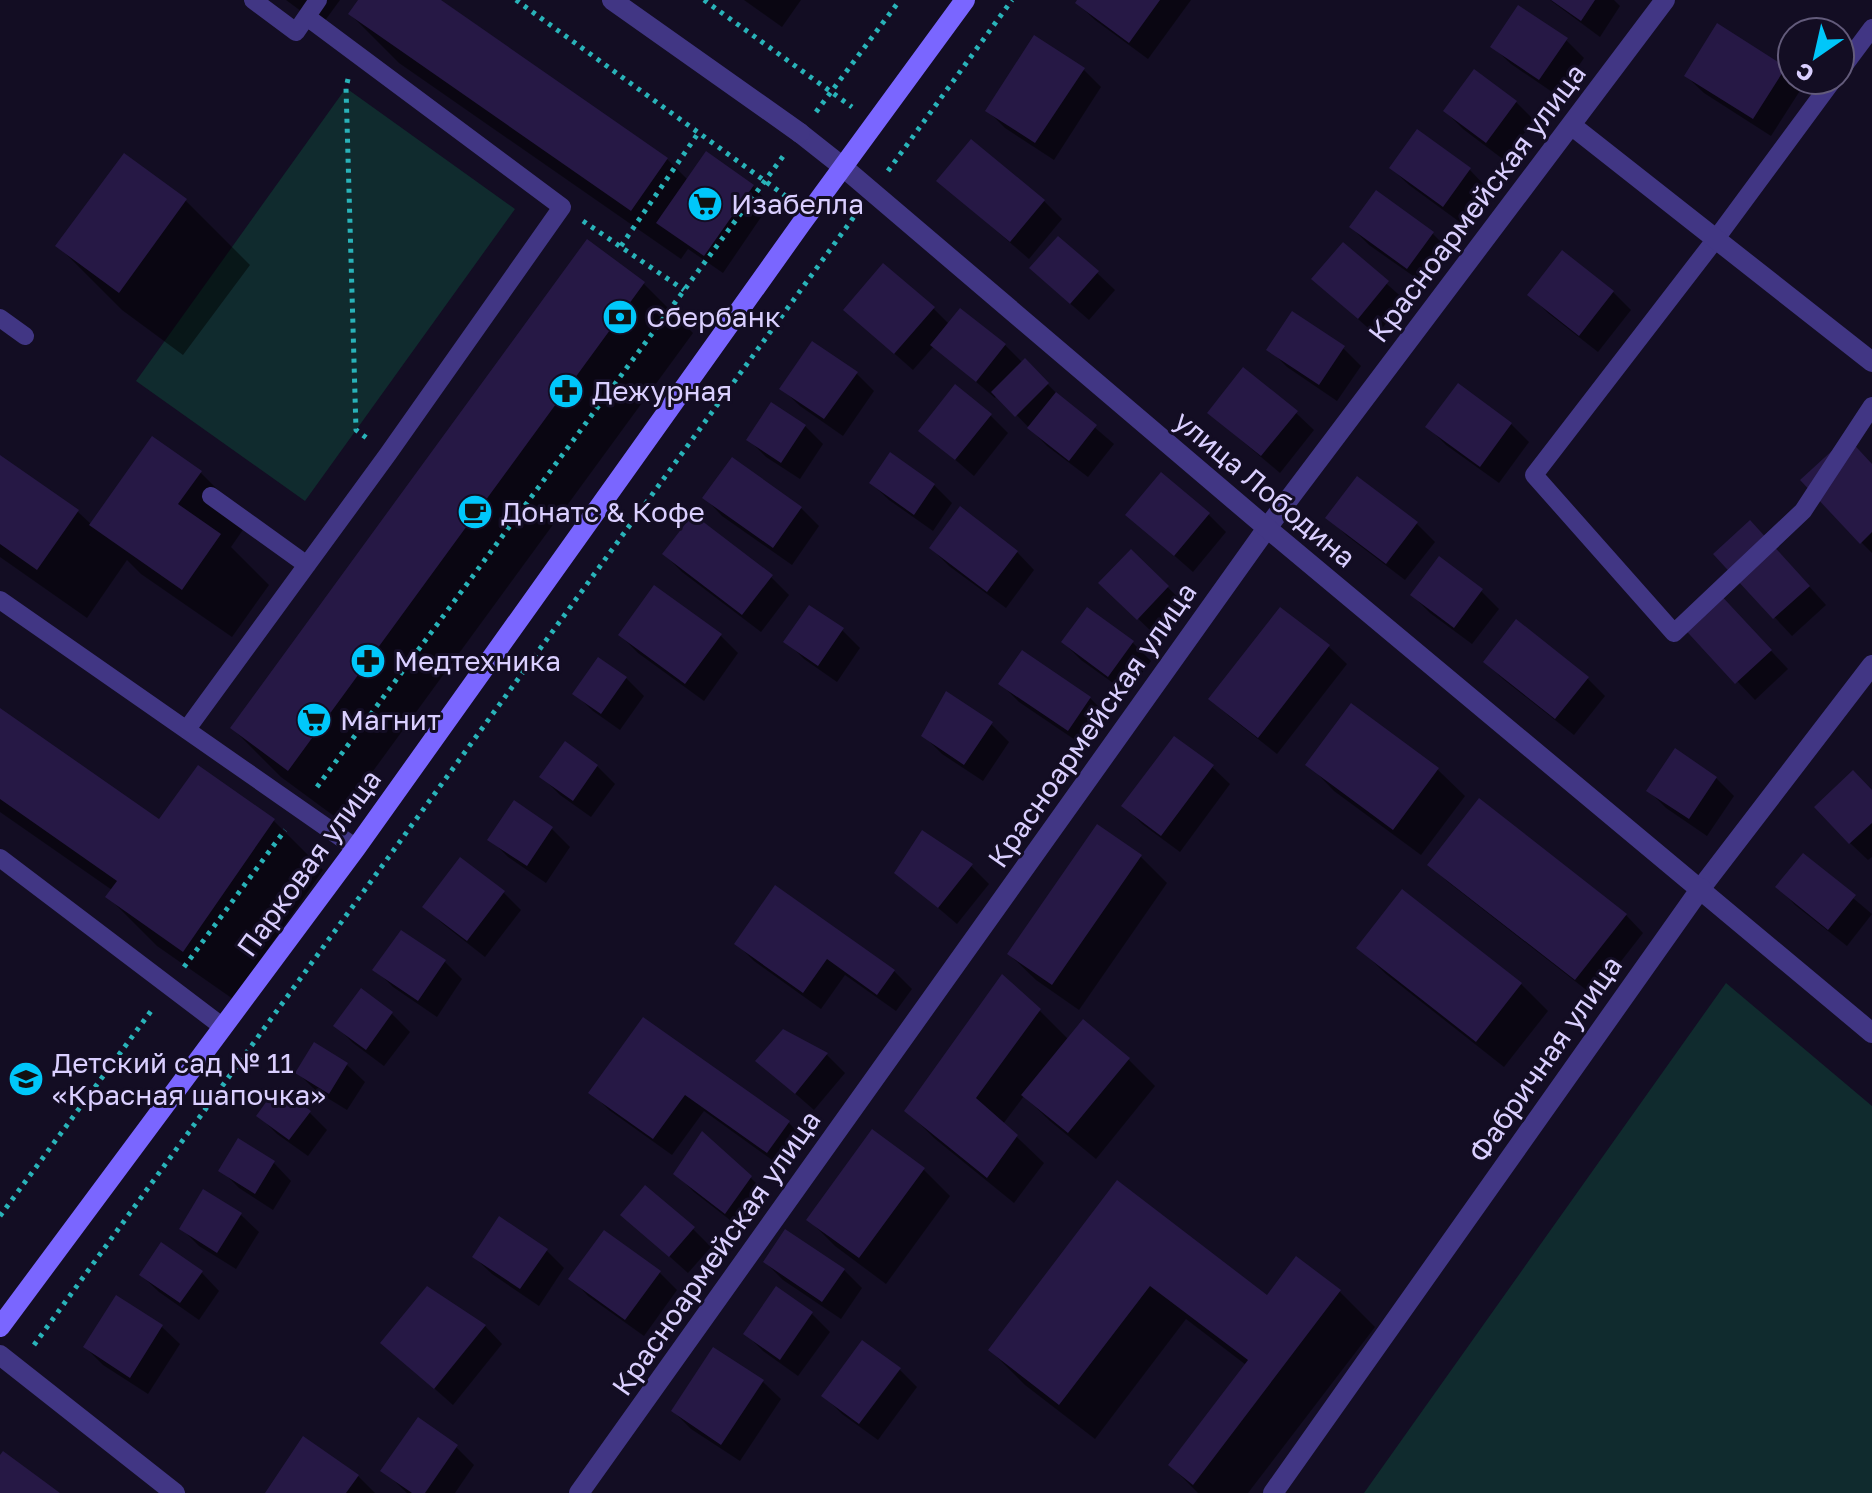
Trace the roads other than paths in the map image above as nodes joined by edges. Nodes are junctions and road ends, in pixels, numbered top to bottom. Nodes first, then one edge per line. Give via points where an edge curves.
1 (253, 0) edge
2 (318, 0) edge
3 (612, 0) edge
4 (965, 0) edge
5 (1665, 0) edge
6 (307, 17) junction
7 (1872, 28) edge
8 (1856, 50) edge
9 (1821, 96) edge
10 (1571, 125) junction
11 (843, 167) junction
12 (1715, 240) junction
13 (0, 318) edge
14 (25, 336) dead end
15 (1872, 362) edge
16 (1872, 406) edge
17 (211, 496) dead end
18 (1267, 528) junction
19 (307, 565) junction
20 (0, 600) edge
21 (1872, 665) edge
22 (187, 729) junction
23 (356, 848) junction
24 (0, 858) edge
25 (1701, 888) junction
26 (223, 1027) junction
27 (1872, 1033) edge
28 (0, 1327) edge
29 (0, 1355) edge
30 (175, 1493) edge
31 (579, 1493) edge
32 (1273, 1493) edge

1 - 6 lane via 296,32
2 - 6 lane
3 - 11 street, улица Лободина
4 - 11 main road, Парковая улица
5 - 10 street, Красноармейская улица
6 - 19 lane via 562,207
7 - 8 lane
9 - 12 lane
10 - 12 street
10 - 18 street, Красноармейская улица
11 - 18 street, улица Лободина
11 - 23 main road, Парковая улица
12 - 15 street
12 - 16 lane via 1534,475 1674,633 1803,511
13 - 14 lane
17 - 19 lane
18 - 25 street, улица Лободина
18 - 31 street, Красноармейская улица
19 - 22 lane
20 - 22 lane
21 - 25 street, Фабричная улица
22 - 23 lane
23 - 26 main road, Парковая улица
24 - 26 lane
25 - 27 street, улица Лободина
25 - 32 street, Фабричная улица
26 - 28 main road, Парковая улица
29 - 30 street

